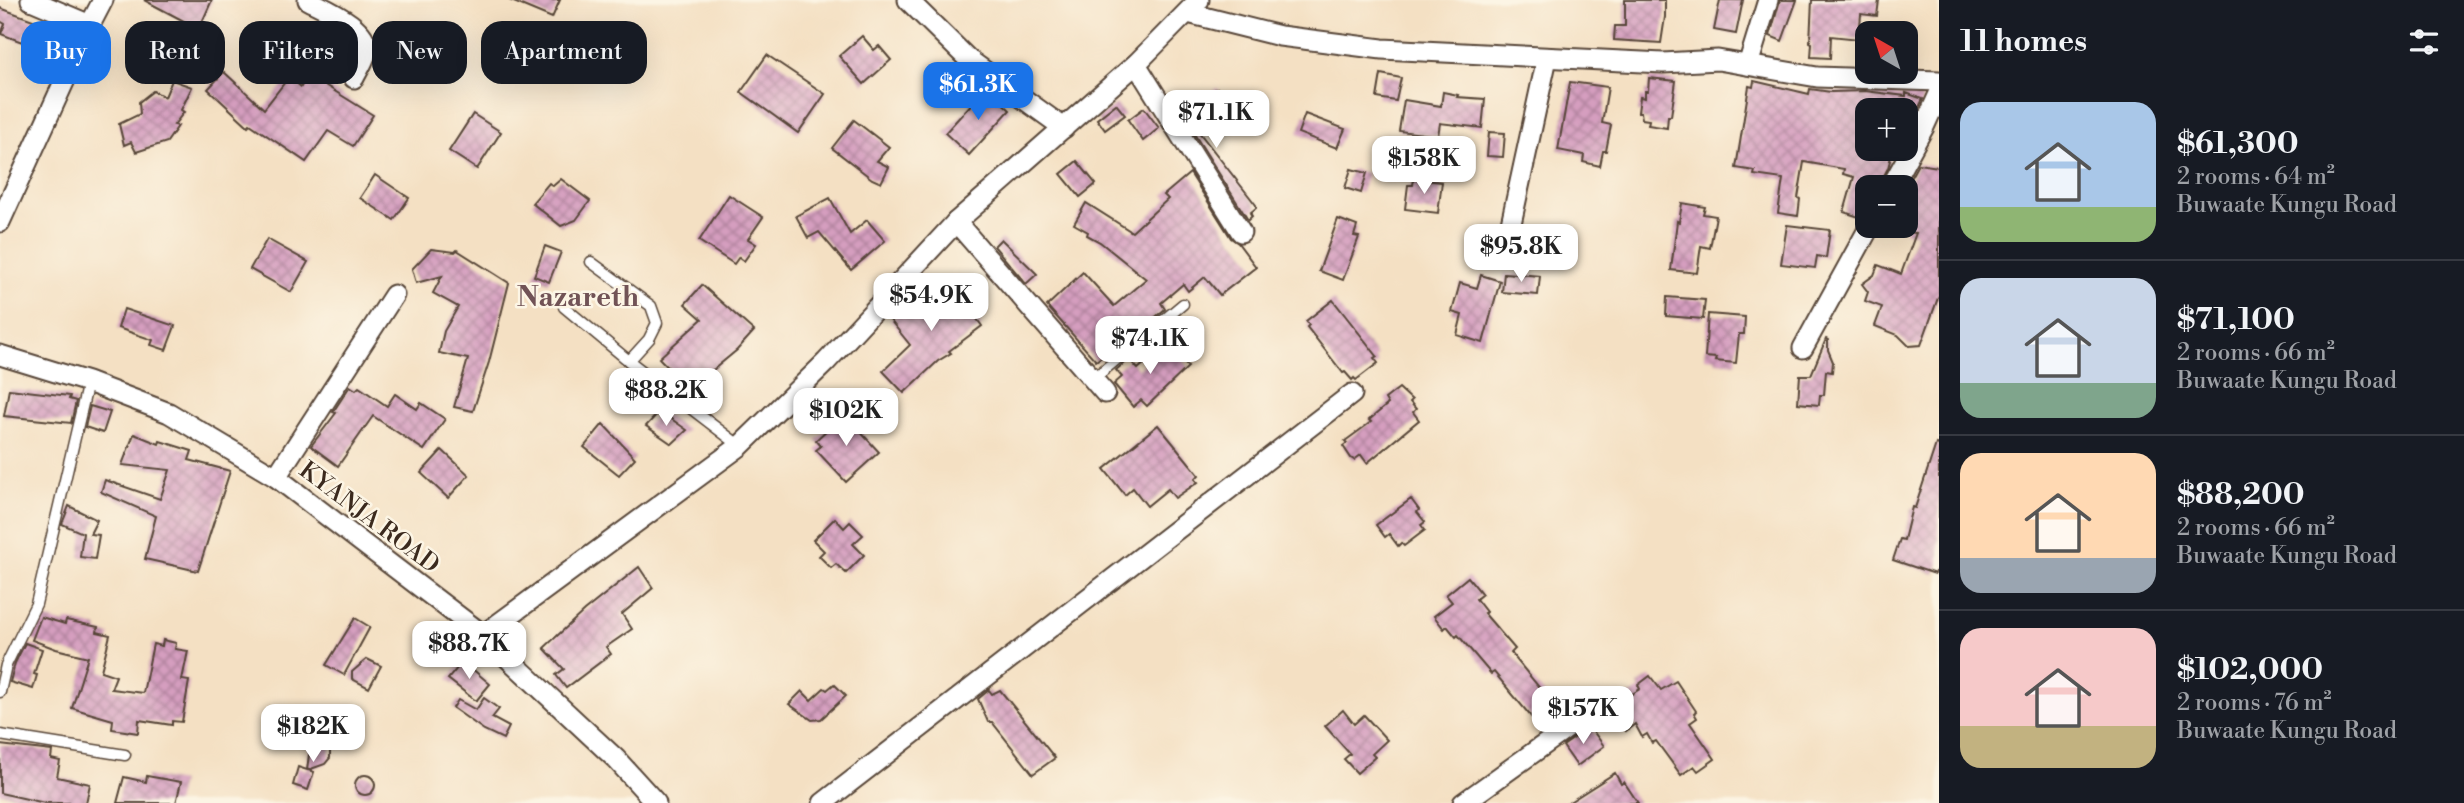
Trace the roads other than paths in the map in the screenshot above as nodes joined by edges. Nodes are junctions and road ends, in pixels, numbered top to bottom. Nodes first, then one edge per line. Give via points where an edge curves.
1 (31, 0) edge
2 (103, 0) edge
3 (307, 0) edge
4 (908, 0) edge
5 (1768, 0) edge
6 (1194, 6) edge
7 (83, 21) edge
8 (92, 21) edge
9 (345, 21) edge
10 (358, 31) edge
11 (1547, 58) junction
12 (1136, 64) junction
13 (1748, 65) junction
14 (358, 69) edge
15 (1939, 81) edge
16 (63, 84) edge
17 (1939, 94) edge
18 (1064, 128) junction
19 (1898, 175) edge
20 (0, 222) edge
21 (956, 222) junction
22 (1241, 232) dead end
23 (1863, 238) edge
24 (1507, 242) dead end
25 (591, 262) dead end
26 (394, 295) dead end
27 (1183, 303) dead end
28 (564, 307) dead end
29 (1803, 348) dead end
30 (0, 355) edge
31 (629, 361) junction
32 (88, 382) junction
33 (1098, 386) joint
34 (1352, 394) dead end
35 (740, 446) junction
36 (276, 477) junction
37 (483, 635) junction
38 (0, 692) edge
39 (1594, 709) dead end
40 (0, 735) edge
41 (125, 755) dead end
42 (656, 803) edge
43 (822, 803) edge
44 (1463, 803) edge

1 - 7 street
2 - 8 street
3 - 9 street
4 - 18 street via 968,59
5 - 13 street
6 - 11 street via 1280,36 1329,44
6 - 12 street
10 - 14 street via 366,44
11 - 13 street via 1663,63 1697,59
11 - 24 street
12 - 18 street
12 - 22 street
13 - 15 street via 1817,77
16 - 20 street
17 - 19 street
18 - 21 street
21 - 33 street
21 - 35 street via 826,362
23 - 29 street
25 - 31 lane via 651,306 657,323
26 - 36 street
27 - 33 lane
28 - 31 lane
30 - 32 street, KYANJA ROAD
31 - 35 lane
32 - 36 street, KYANJA ROAD via 169,413
32 - 38 lane via 36,604 6,665
34 - 43 street
35 - 37 street
36 - 37 street, KYANJA ROAD
37 - 42 street, KYANJA ROAD via 616,759
39 - 44 street
40 - 41 lane

